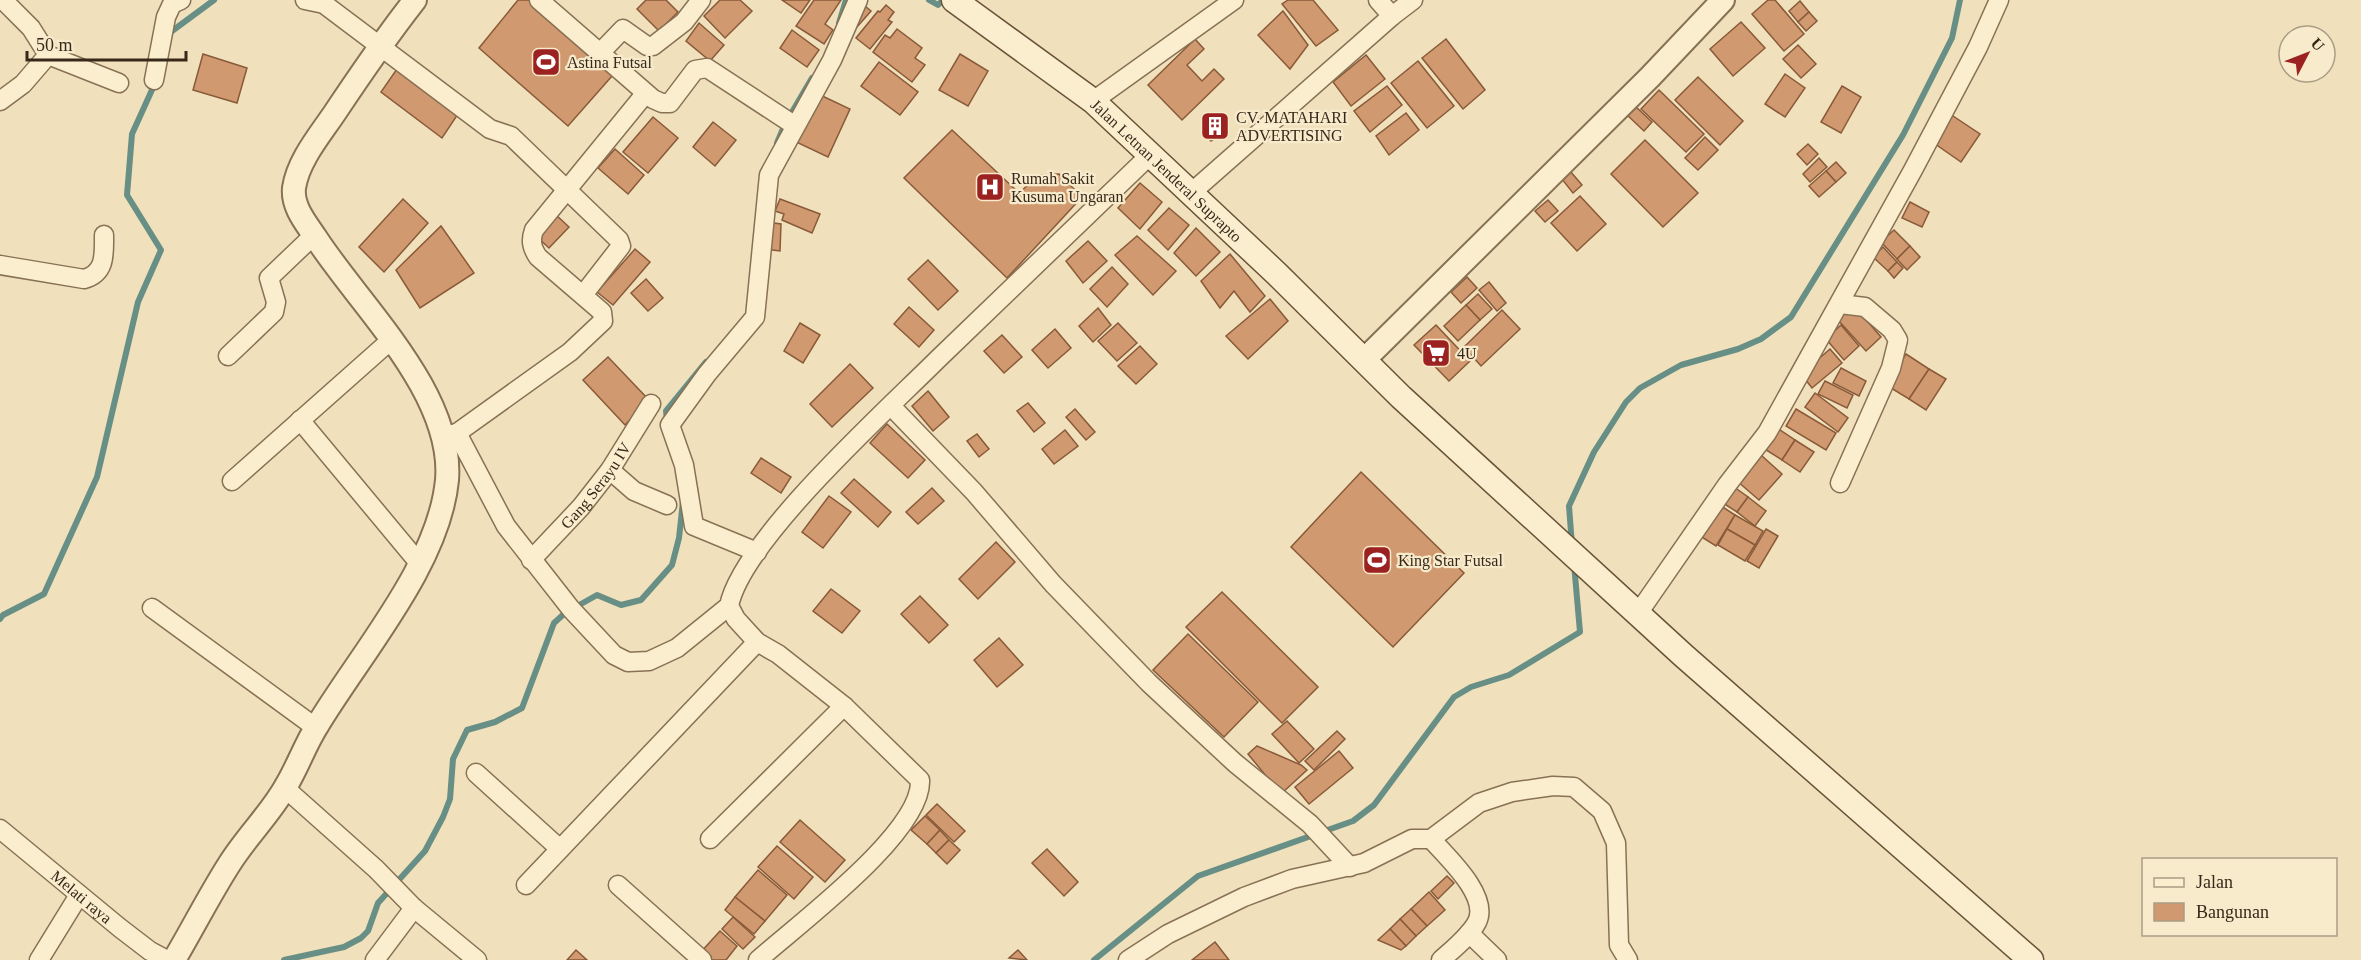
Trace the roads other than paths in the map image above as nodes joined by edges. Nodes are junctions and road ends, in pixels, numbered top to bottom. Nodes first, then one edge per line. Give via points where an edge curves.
1 (3, 0) edge
2 (181, 0) edge
3 (305, 0) edge
4 (415, 0) edge
5 (539, 0) edge
6 (701, 0) edge
7 (858, 0) edge
8 (1234, 0) edge
9 (1378, 0) edge
10 (1413, 0) edge
11 (1999, 0) edge
12 (958, 2) edge
13 (1718, 2) edge
14 (1392, 16) junction
15 (379, 47) junction
16 (599, 54) junction
17 (48, 55) junction
18 (154, 80) dead end
19 (119, 83) dead end
20 (645, 94) junction
21 (1093, 100) junction
22 (0, 101) edge
23 (789, 122) junction
24 (1149, 156) junction
25 (569, 190) junction
26 (1191, 193) junction
27 (104, 235) dead end
28 (314, 235) junction
29 (0, 266) edge
30 (583, 295) junction
31 (1840, 304) junction
32 (391, 340) junction
33 (228, 356) dead end
34 (1364, 360) junction
35 (651, 404) dead end
36 (891, 406) junction
37 (300, 420) junction
38 (450, 434) junction
39 (609, 470) junction
40 (232, 481) dead end
41 (1840, 483) dead end
42 (667, 505) dead end
43 (757, 552) junction
44 (531, 560) junction
45 (419, 563) junction
46 (729, 606) junction
47 (152, 608) dead end
48 (1639, 612) junction
49 (757, 642) junction
50 (844, 706) junction
51 (315, 728) junction
52 (476, 773) dead end
53 (285, 788) junction
54 (0, 829) edge
55 (710, 839) dead end
56 (1431, 839) junction
57 (560, 849) junction
58 (1350, 867) junction
59 (526, 885) dead end
60 (618, 885) dead end
61 (79, 895) junction
62 (414, 908) junction
63 (1469, 933) junction
64 (39, 960) edge
65 (167, 960) edge
66 (174, 960) edge
67 (375, 960) edge
68 (477, 960) edge
69 (702, 960) edge
70 (758, 960) edge
71 (1128, 960) edge
72 (1441, 960) edge
73 (1497, 960) edge
74 (1628, 960) edge
75 (2031, 960) edge

1 - 17 street via 31,28
2 - 18 street via 172,4 166,17
3 - 15 street via 324,4
4 - 15 street
5 - 16 street
6 - 16 street via 684,22 653,46 623,29
7 - 23 street via 832,60
8 - 21 street
9 - 14 street
10 - 14 street
11 - 31 street via 1946,109
12 - 21 main road, Jalan Letnan Jenderal Suprapto
13 - 34 street
14 - 26 street
15 - 25 street via 490,129 511,136
15 - 28 street via 298,172 294,200
16 - 20 street
17 - 19 street
17 - 22 street via 23,84
20 - 23 street via 670,103 695,70 707,68
20 - 25 street
21 - 24 main road, Jalan Letnan Jenderal Suprapto
23 - 43 street via 769,175 755,318 706,374 670,425 684,465 694,526
24 - 26 main road, Jalan Letnan Jenderal Suprapto
24 - 36 street
25 - 30 street via 621,243
25 - 30 street via 534,230 532,248
26 - 34 main road, Jalan Letnan Jenderal Suprapto
27 - 29 street via 101,267 84,279
28 - 32 street
28 - 33 street via 269,278 276,302 274,312
30 - 38 street via 602,312 603,321 554,365
31 - 41 street via 1865,307 1898,340 1891,368
31 - 48 street via 1767,433
32 - 37 street
32 - 38 street
34 - 48 main road, Jalan Letnan Jenderal Suprapto
35 - 39 street, Gang Serayu IV
36 - 43 street via 815,483
36 - 58 street via 1149,683 1310,824
37 - 40 street
37 - 45 street
38 - 44 street
38 - 45 street via 447,482
39 - 42 street via 634,491
39 - 44 street, Gang Serayu IV via 581,507
43 - 46 street via 732,593
44 - 46 street via 614,656 628,662 641,663 677,648
45 - 51 street via 390,615
46 - 49 street
47 - 51 street
48 - 75 main road, Jalan Letnan Jenderal Suprapto via 1684,656
49 - 50 street
49 - 57 street
50 - 55 street
50 - 70 street via 916,774 920,786 918,800 872,860
51 - 53 street
52 - 57 street
53 - 62 street
53 - 66 street via 228,865
54 - 61 street, Melati raya
56 - 58 street via 1412,839
56 - 63 street via 1478,900 1479,916
56 - 74 street via 1479,803 1512,792 1574,787 1602,811 1616,843 1619,945
57 - 59 street
58 - 71 street via 1292,879 1233,902 1168,934
60 - 69 street
61 - 64 street
61 - 65 street, Melati raya
62 - 67 street
62 - 68 street
63 - 72 street
63 - 73 street

